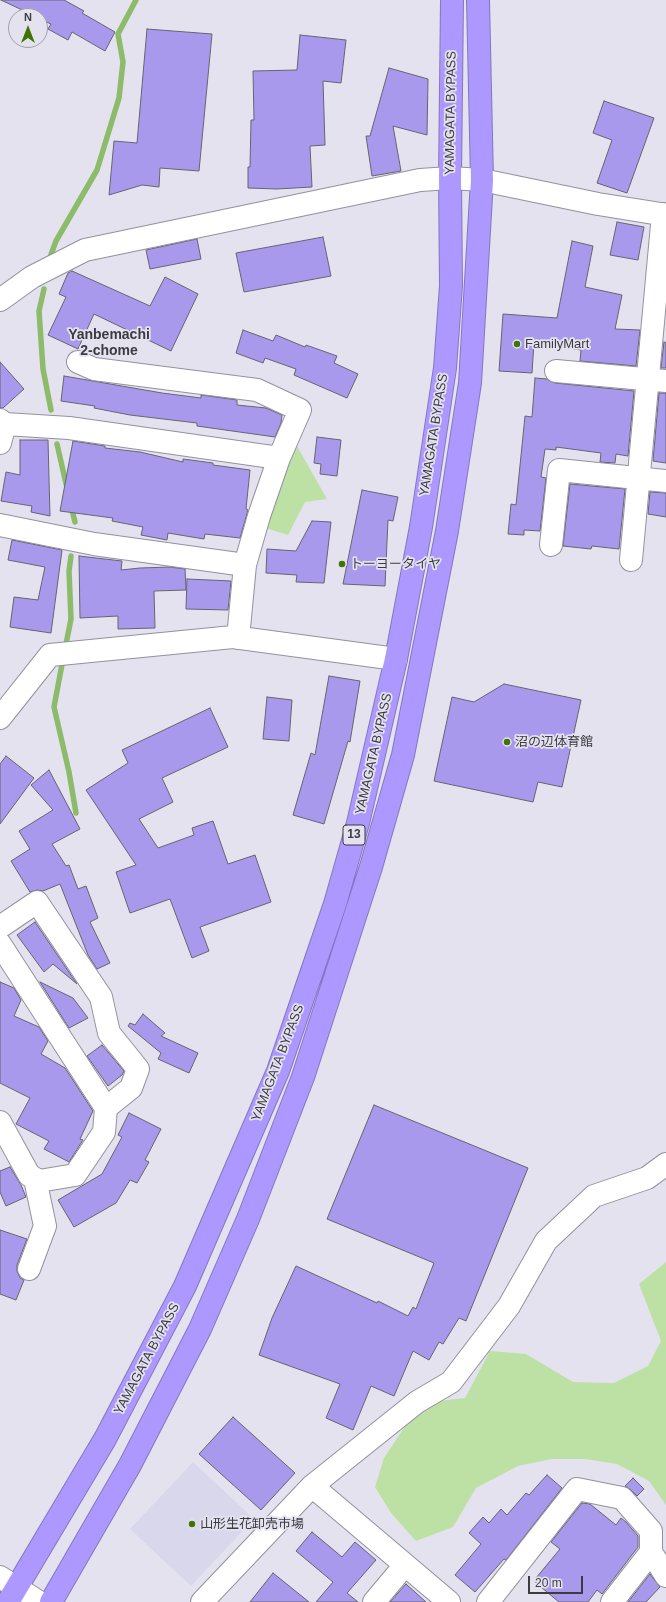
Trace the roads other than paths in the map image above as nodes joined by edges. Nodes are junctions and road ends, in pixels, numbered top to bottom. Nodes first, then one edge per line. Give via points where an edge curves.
1 (452, 0) edge
2 (478, 0) edge
3 (450, 178) junction
4 (482, 180) junction
5 (665, 214) edge
6 (0, 300) edge
7 (78, 362) dead end
8 (556, 371) dead end
9 (657, 380) edge
10 (2, 429) edge
11 (278, 458) junction
12 (639, 478) junction
13 (666, 481) edge
14 (0, 525) edge
15 (551, 545) dead end
16 (631, 560) dead end
17 (245, 565) junction
18 (238, 638) junction
19 (396, 659) junction
20 (0, 718) edge
21 (0, 927) edge
22 (0, 944) edge
23 (106, 1108) junction
24 (0, 1122) edge
25 (666, 1164) edge
26 (35, 1178) junction
27 (29, 1269) dead end
28 (312, 1486) junction
29 (651, 1552) junction
30 (405, 1565) junction
31 (666, 1576) edge
32 (8, 1589) edge
33 (39, 1602) edge
34 (51, 1602) edge
35 (202, 1602) edge
36 (374, 1602) edge
37 (449, 1602) edge
38 (488, 1602) edge
39 (612, 1602) edge

1 - 3 highway, YAMAGATA BYPASS / 13
2 - 4 highway, YAMAGATA BYPASS / 13
3 - 4 street
3 - 6 street via 420,180 85,250 32,277
3 - 19 highway, YAMAGATA BYPASS / 13 via 451,286 445,368 421,527
4 - 5 street via 598,204
4 - 34 highway, YAMAGATA BYPASS / 13 via 470,383 447,531 403,755 370,867 303,1077 248,1219 200,1328 130,1464
5 - 9 street
7 - 11 street via 94,369 257,390 300,410
8 - 9 street
9 - 12 street
10 - 11 street via 69,428
11 - 17 street via 258,516
12 - 13 street
12 - 15 street via 559,470
12 - 16 street
14 - 17 street via 94,544
17 - 18 street
18 - 19 street
18 - 20 street via 50,655
19 - 32 highway, YAMAGATA BYPASS / 13 via 356,830 335,904 278,1071 185,1286 105,1439
21 - 23 street via 37,902 101,997 109,1033 138,1069 131,1088
22 - 23 street
23 - 26 street via 104,1132 74,1175 39,1181
24 - 26 street via 29,1175
25 - 28 street via 647,1178 594,1196 546,1241 509,1306 451,1382 416,1402
26 - 27 street via 45,1226
28 - 30 street
28 - 35 street
29 - 31 street
29 - 38 street via 651,1531 622,1498 577,1489
29 - 39 street
30 - 36 street
30 - 37 street
32 - 33 street

